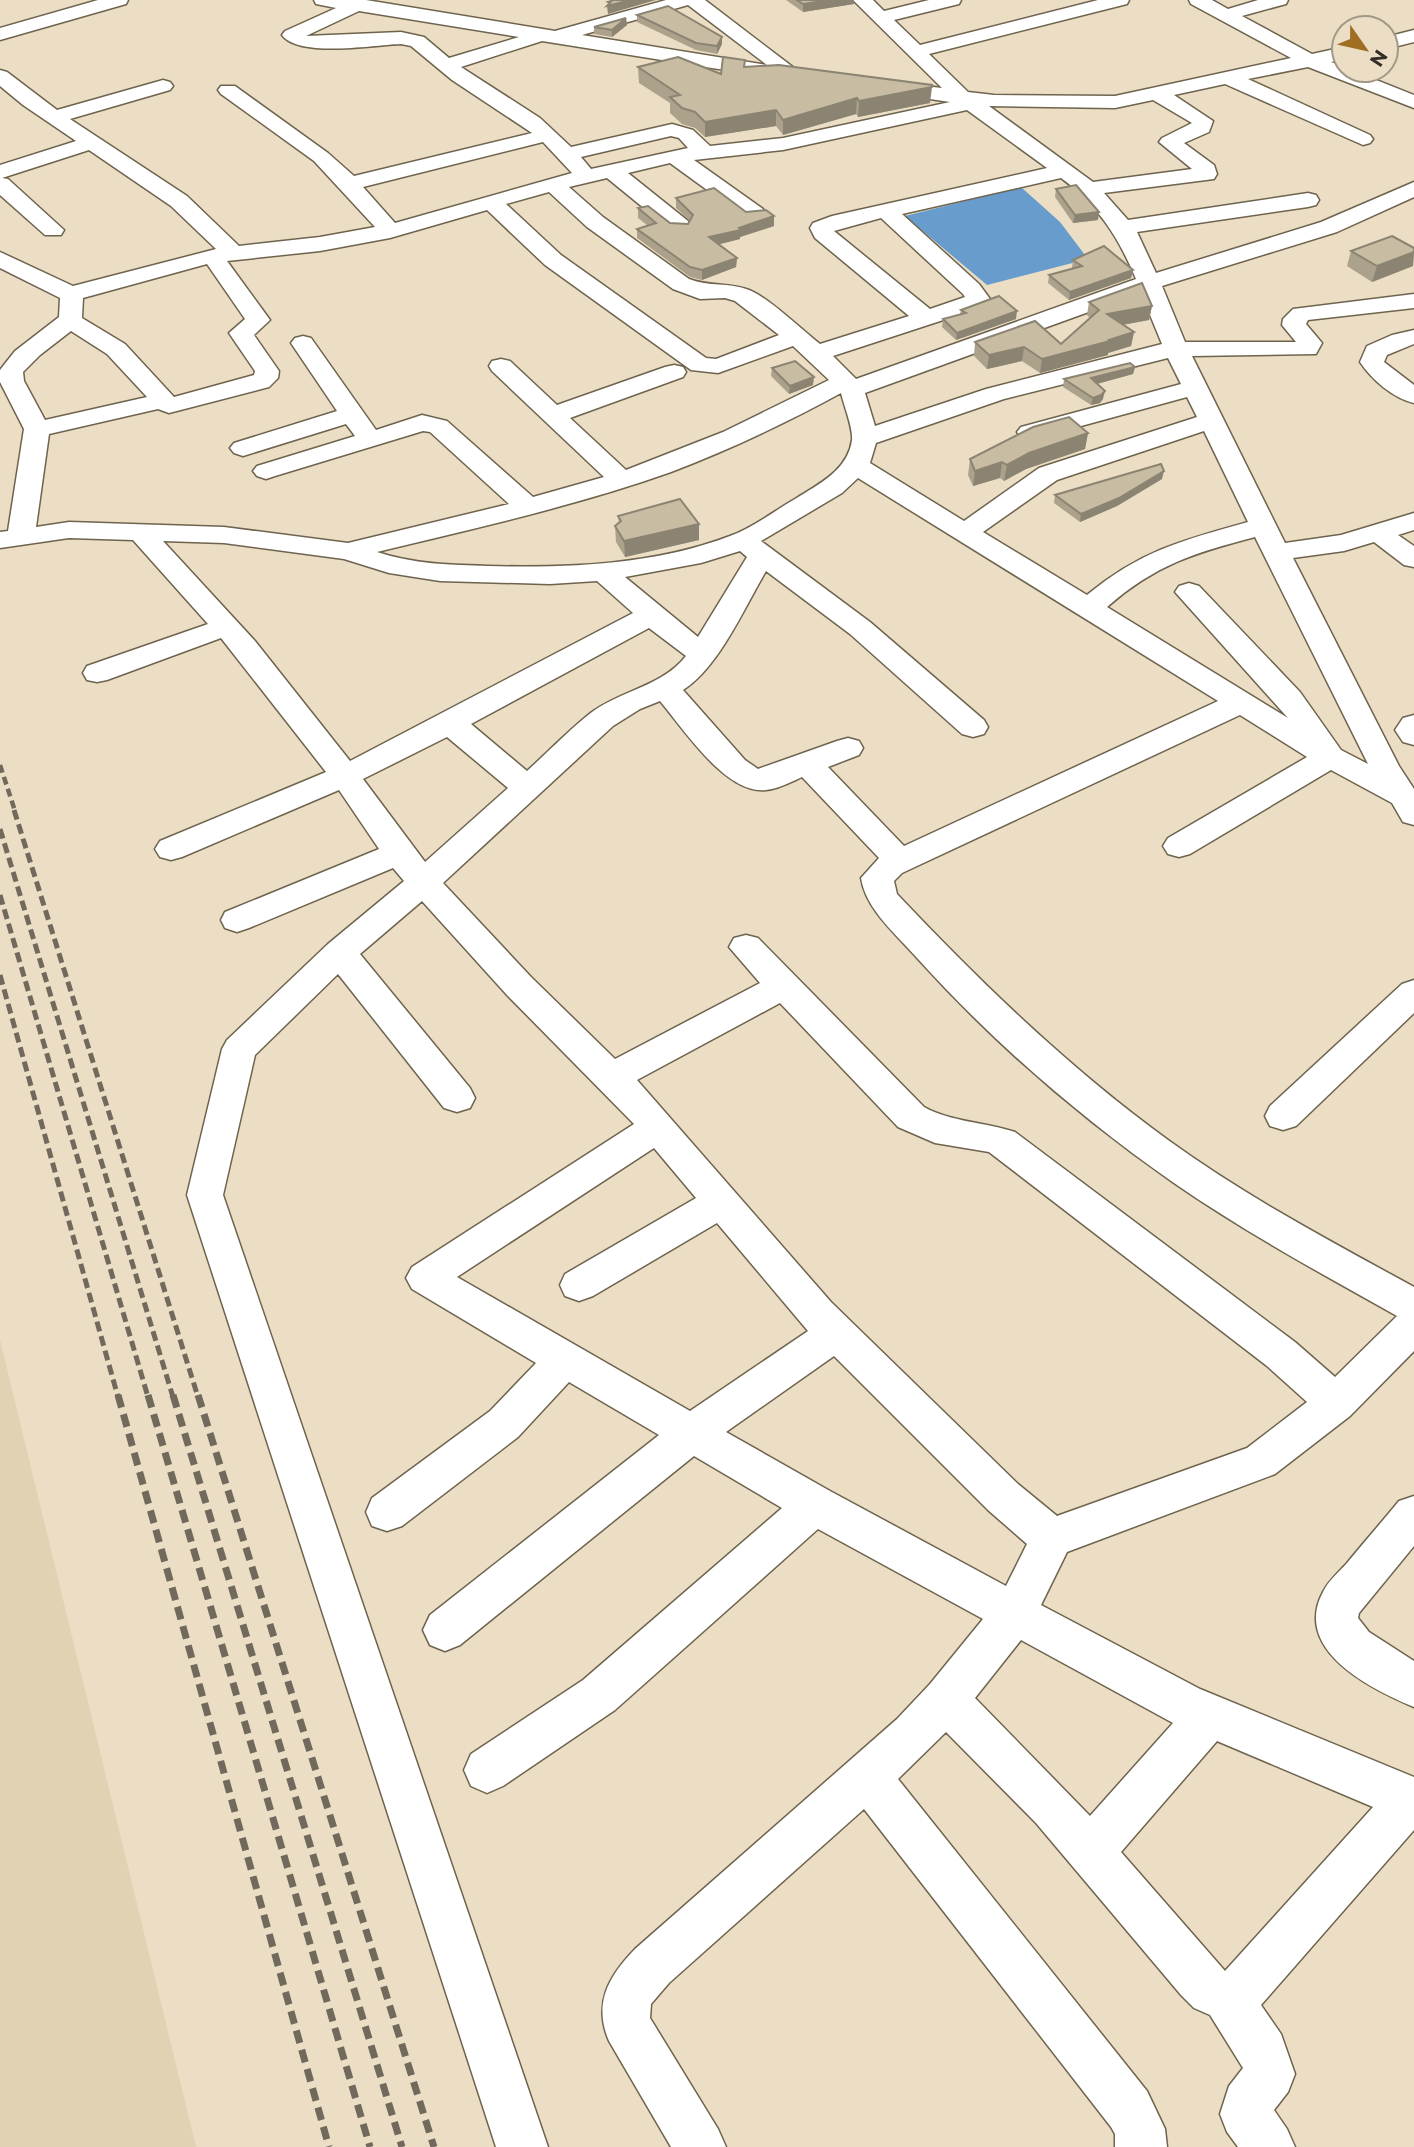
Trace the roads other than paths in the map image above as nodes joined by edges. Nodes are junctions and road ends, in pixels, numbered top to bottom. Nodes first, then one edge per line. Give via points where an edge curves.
1 (119, 0) edge
2 (323, 0) edge
3 (382, 0) edge
4 (687, 0) edge
5 (693, 0) edge
6 (862, 0) edge
7 (952, 0) edge
8 (1120, 0) edge
9 (1198, 0) edge
10 (1279, 0) edge
11 (351, 5) junction
12 (1226, 15) junction
13 (880, 18) junction
14 (0, 34) edge
15 (546, 37) junction
16 (915, 52) junction
17 (1330, 56) edge
18 (1311, 61) junction
19 (446, 65) junction
20 (0, 76) edge
21 (1225, 77) junction
22 (866, 85) edge
23 (1414, 85) edge
24 (163, 86) dead end
25 (228, 90) dead end
26 (1156, 93) junction
27 (1391, 93) junction
28 (967, 100) junction
29 (1414, 102) edge
30 (54, 117) junction
31 (548, 135) junction
32 (1363, 139) dead end
33 (91, 143) junction
34 (704, 152) junction
35 (567, 154) junction
36 (674, 156) junction
37 (1066, 170) junction
38 (612, 171) junction
39 (0, 172) edge
40 (586, 176) junction
41 (0, 184) edge
42 (349, 184) junction
43 (553, 184) junction
44 (1088, 189) junction
45 (1414, 189) edge
46 (1308, 200) dead end
47 (492, 203) junction
48 (887, 212) junction
49 (755, 214) edge
50 (680, 226) edge
51 (1123, 227) junction
52 (53, 230) dead end
53 (390, 231) junction
54 (223, 254) junction
55 (0, 259) edge
56 (1149, 283) junction
57 (71, 294) junction
58 (1414, 301) edge
59 (926, 318) junction
60 (69, 320) junction
61 (796, 337) junction
62 (1409, 342) edge
63 (303, 343) dead end
64 (1176, 349) junction
65 (817, 353) junction
66 (501, 366) dead end
67 (674, 372) dead end
68 (848, 385) junction
69 (1196, 387) junction
70 (1414, 396) edge
71 (161, 401) junction
72 (352, 414) junction
73 (554, 415) junction
74 (1213, 420) junction
75 (37, 429) junction
76 (1030, 432) edge
77 (865, 438) junction
78 (370, 440) junction
79 (243, 448) dead end
80 (856, 467) junction
81 (266, 471) dead end
82 (621, 479) junction
83 (528, 506) junction
84 (1414, 521) edge
85 (1264, 526) junction
86 (965, 533) junction
87 (1379, 533) junction
88 (143, 535) junction
89 (11, 538) edge
90 (752, 548) junction
91 (348, 551) junction
92 (1278, 552) junction
93 (1414, 559) edge
94 (604, 572) junction
95 (1189, 592) dead end
96 (1088, 609) junction
97 (651, 615) junction
98 (226, 627) junction
99 (702, 654) junction
100 (97, 673) dead end
101 (665, 688) junction
102 (1240, 703) junction
103 (450, 723) junction
104 (1414, 725) edge
105 (973, 727) dead end
106 (1414, 735) edge
107 (848, 748) dead end
108 (1330, 757) junction
109 (807, 764) junction
110 (345, 776) junction
111 (527, 788) junction
112 (1408, 805) edge
113 (1179, 846) dead end
114 (171, 849) dead end
115 (900, 861) junction
116 (411, 868) junction
117 (237, 920) dead end
118 (746, 947) dead end
119 (340, 953) junction
120 (785, 985) junction
121 (1414, 993) edge
122 (613, 1076) junction
123 (457, 1098) dead end
124 (1283, 1116) dead end
125 (657, 1128) junction
126 (721, 1202) junction
127 (579, 1285) dead end
128 (1414, 1306) edge
129 (1414, 1325) edge
130 (836, 1333) junction
131 (564, 1360) junction
132 (1336, 1402) junction
133 (692, 1433) junction
134 (815, 1505) junction
135 (387, 1512) dead end
136 (1414, 1516) edge
137 (1052, 1538) junction
138 (1014, 1615) junction
139 (445, 1630) dead end
140 (1414, 1685) edge
141 (946, 1700) junction
142 (1210, 1715) junction
143 (487, 1770) dead end
144 (867, 1776) junction
145 (1412, 1800) edge
146 (1091, 1851) junction
147 (1227, 1998) junction
148 (522, 2147) edge
149 (700, 2147) edge
150 (1141, 2147) edge
151 (1269, 2147) edge

1 - 14 street
2 - 11 street
3 - 11 street
4 - 15 street
5 - 15 street via 798,75
6 - 13 street
7 - 13 street
8 - 16 street
9 - 12 street
10 - 12 street
11 - 15 street
11 - 19 street via 292,35 310,43 409,39 428,48
12 - 18 street
13 - 16 street
15 - 19 street
16 - 28 street
17 - 18 street
18 - 21 street
18 - 27 street
19 - 31 street
20 - 30 street
21 - 26 street
21 - 32 street
22 - 28 street
23 - 27 street
24 - 30 street
25 - 42 street via 297,139
26 - 28 street via 1115,102
26 - 44 street via 1203,121 1202,128 1169,142 1206,174
27 - 29 street
28 - 34 street via 783,144
28 - 37 street
30 - 33 street
31 - 35 street
31 - 42 street
33 - 39 street
33 - 54 street via 179,201
34 - 35 street via 685,134 672,130
34 - 36 street
35 - 40 street
36 - 38 street
36 - 49 street
37 - 44 street
37 - 48 street
38 - 40 street
38 - 50 street
40 - 43 street
41 - 52 street
42 - 53 street
43 - 47 street
43 - 61 street via 595,222 681,284 700,292 743,296
44 - 51 street
45 - 56 street via 1329,227
46 - 51 street
47 - 53 street
47 - 61 street via 553,260 700,365 718,366
48 - 59 street via 977,295 972,303
48 - 59 street via 821,228
51 - 56 street
53 - 54 street
54 - 57 street
54 - 71 street via 257,318 241,333 267,371 266,378 175,407
55 - 57 street
56 - 64 street
56 - 68 street
57 - 60 street
58 - 64 street via 1301,314 1294,324 1311,346 1300,351
59 - 65 street
60 - 71 street via 116,349
60 - 75 street via 22,356 11,372
61 - 65 street
62 - 70 street via 1376,351 1372,362
63 - 72 street
64 - 69 street
64 - 77 street via 995,394
65 - 68 street
66 - 73 street
67 - 73 street
68 - 77 street
68 - 82 street
69 - 74 street
69 - 76 street
71 - 75 street
72 - 78 street
72 - 79 street
73 - 82 street
74 - 85 street
74 - 86 street via 1048,474
75 - 89 street
77 - 80 street
78 - 81 street
78 - 83 street via 422,423 438,426
80 - 86 street
80 - 90 street
82 - 83 street
83 - 91 street
84 - 87 street
85 - 92 street
85 - 96 street via 1159,559
86 - 96 street
87 - 92 street via 1331,546
87 - 93 street
88 - 89 street via 69,530
88 - 91 street via 224,535
88 - 98 street
90 - 94 street
90 - 99 street
90 - 105 street via 860,628
91 - 94 street via 389,565 440,573 550,576
92 - 112 street via 1328,658
94 - 97 street
95 - 108 street via 1290,699
96 - 102 street
97 - 99 street
97 - 103 street
98 - 100 street
98 - 110 street
99 - 101 street via 687,674
101 - 109 street via 744,776 765,780
101 - 111 street via 603,719
102 - 108 street
102 - 115 street
103 - 110 street
103 - 111 street
104 - 106 street via 1410,730
107 - 109 street
108 - 112 street
108 - 113 street
109 - 115 street
110 - 114 street
110 - 116 street
111 - 116 street
115 - 128 street via 877,878 886,902 972,994 1086,1094 1236,1205
116 - 117 street
116 - 119 street
116 - 122 street via 519,986
118 - 120 street
119 - 123 street
119 - 148 street via 239,1049 205,1195
120 - 122 street
120 - 132 street via 911,1117 929,1129 985,1135 1002,1142 1281,1354
121 - 124 street
122 - 125 street
125 - 126 street
125 - 131 street via 425,1278
126 - 127 street
126 - 130 street
129 - 132 street
130 - 133 street
130 - 137 street via 1003,1497
131 - 133 street
131 - 135 street via 504,1424
132 - 137 street via 1261,1461
133 - 134 street
133 - 139 street
134 - 138 street
134 - 143 street via 598,1695
136 - 140 street via 1339,1604 1336,1617 1339,1632 1355,1648
137 - 138 street
138 - 141 street
138 - 142 street
141 - 144 street
141 - 146 street
142 - 145 street
142 - 146 street
144 - 149 street via 652,1966 634,1985 624,2006 626,2024
144 - 150 street via 1129,2109 1140,2129
145 - 147 street via 1241,1990
146 - 147 street via 1198,1978
147 - 151 street via 1267,2061 1270,2074 1247,2104 1245,2114

